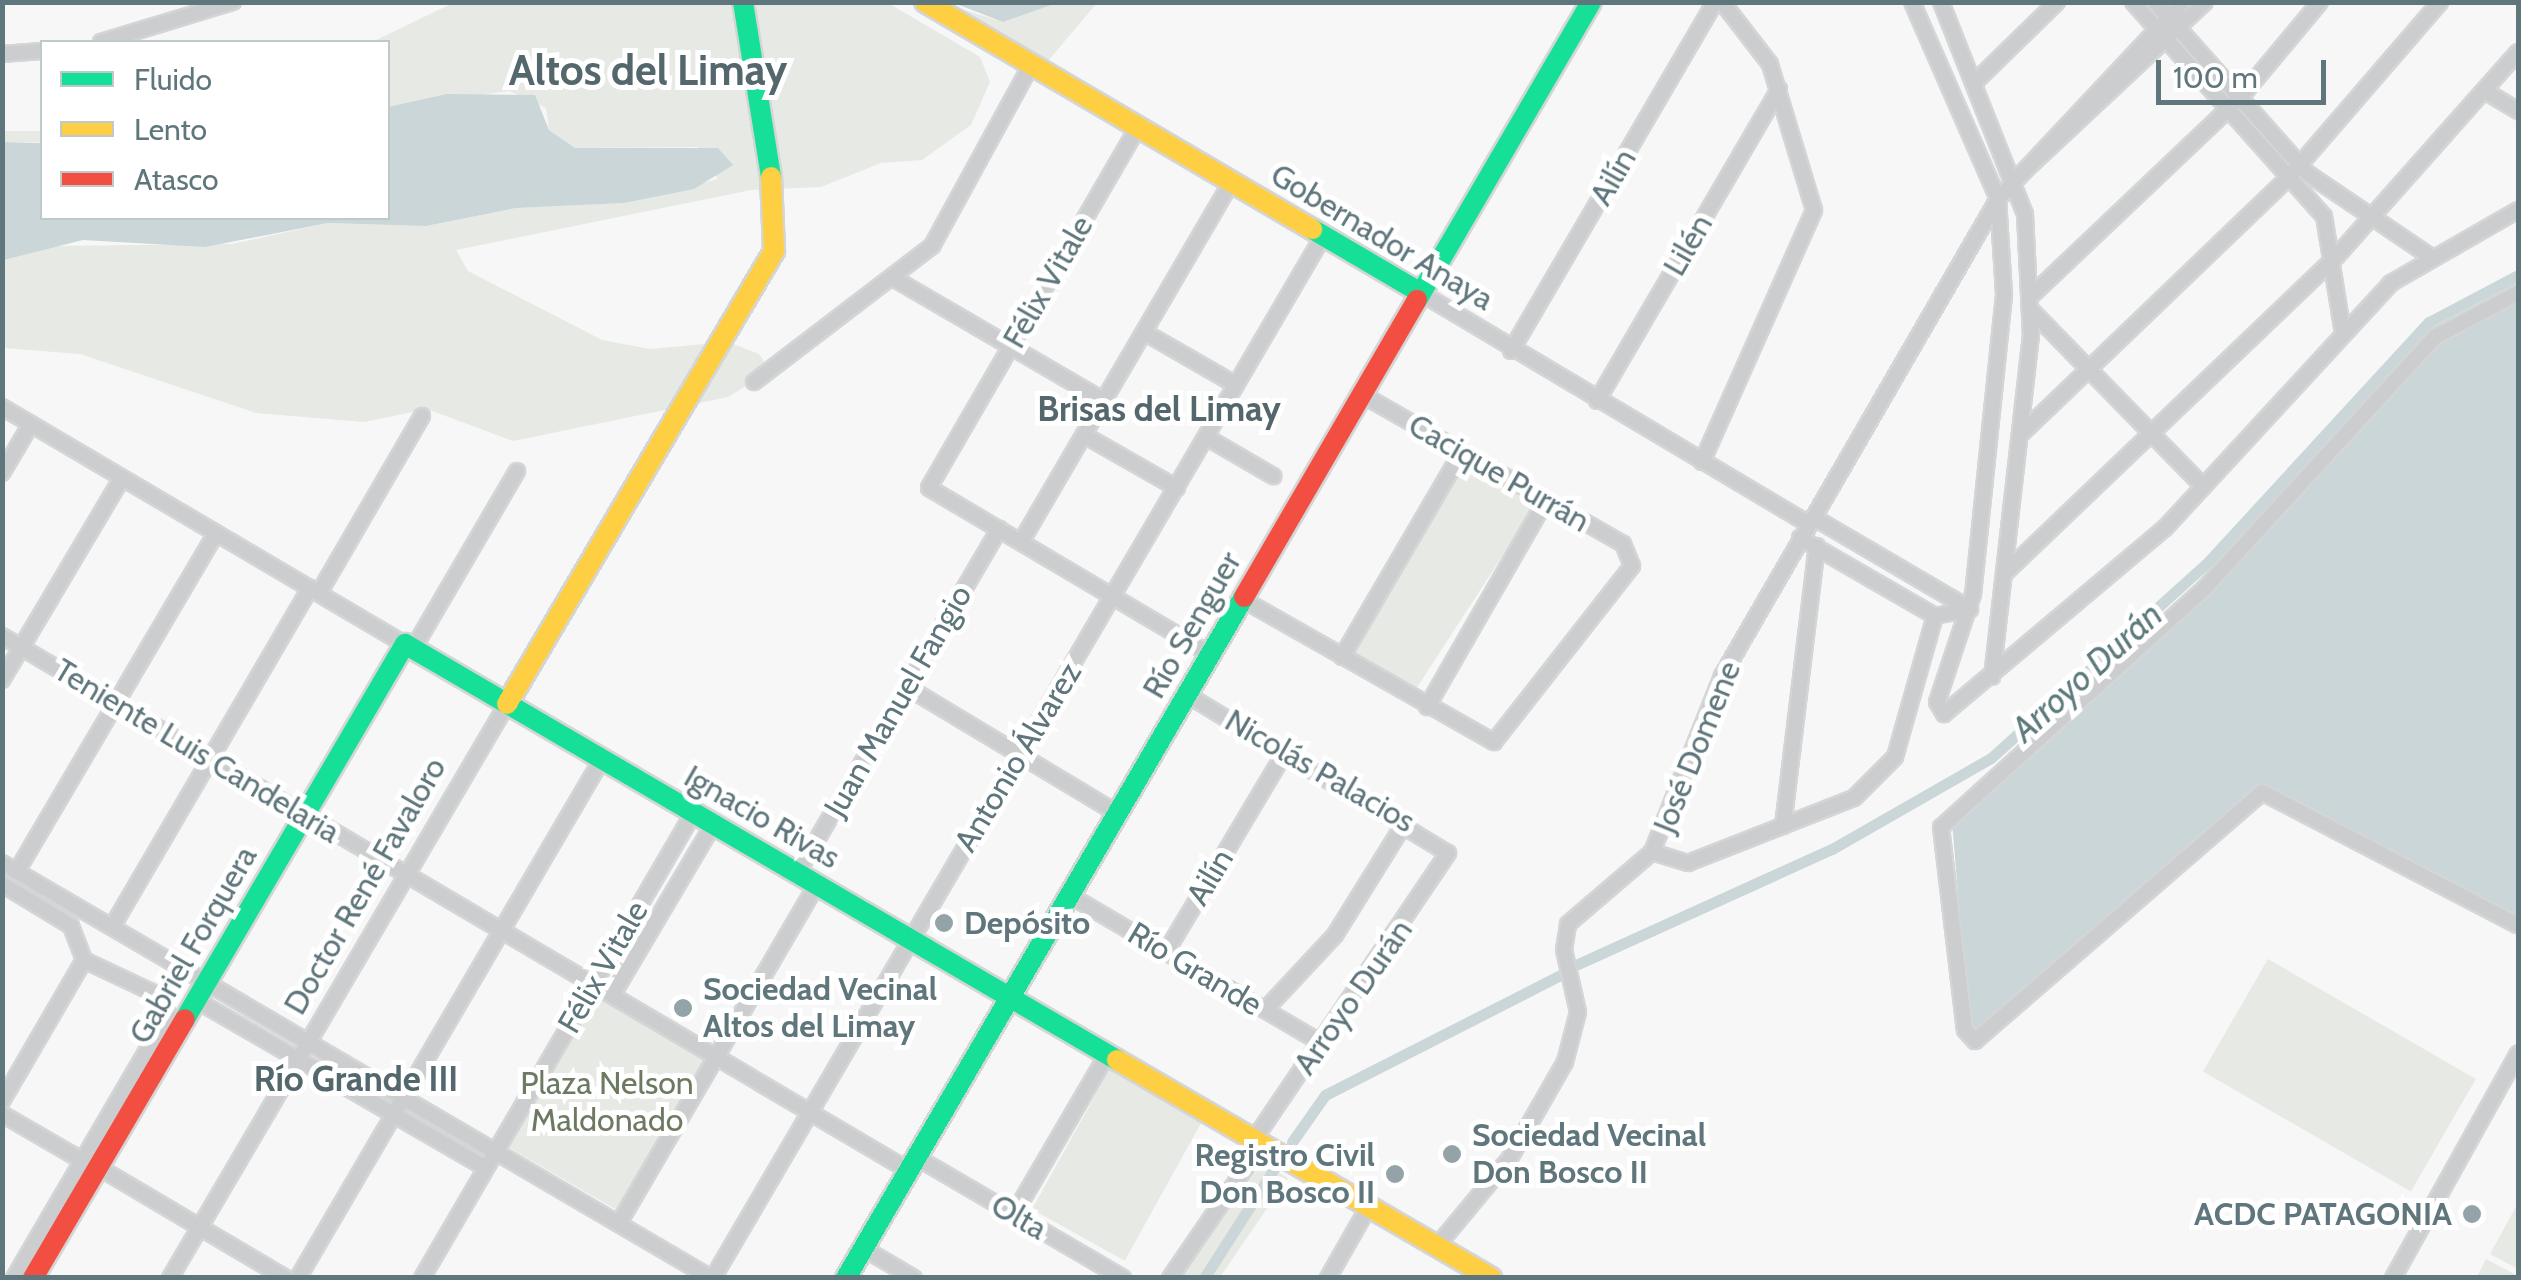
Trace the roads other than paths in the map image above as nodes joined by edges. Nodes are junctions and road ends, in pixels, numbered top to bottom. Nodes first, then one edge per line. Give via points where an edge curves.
1 (233, 2) edge
2 (743, 2) edge
3 (925, 2) edge
4 (1591, 2) edge
5 (1719, 2) edge
6 (1912, 2) edge
7 (1940, 2) edge
8 (2057, 2) edge
9 (2134, 2) edge
10 (2155, 2) edge
11 (2183, 2) edge
12 (2205, 2) edge
13 (2320, 2) edge
14 (2440, 2) edge
15 (2164, 24) junction
16 (2180, 30) junction
17 (108, 40) edge
18 (2169, 42) junction
19 (40, 51) edge
20 (2518, 52) edge
21 (2, 54) edge
22 (1031, 65) junction
23 (1975, 82) junction
24 (1779, 89) junction
25 (2484, 91) junction
26 (2234, 103) junction
27 (2518, 111) edge
28 (1138, 127) junction
29 (2294, 171) junction
30 (2017, 177) junction
31 (1231, 182) junction
32 (1998, 199) junction
33 (2518, 210) edge
34 (2370, 222) junction
35 (1323, 236) junction
36 (2428, 256) junction
37 (2336, 257) junction
38 (894, 278) junction
39 (1420, 292) junction
40 (2518, 294) edge
41 (2031, 304) junction
42 (1144, 332) junction
43 (2343, 334) junction
44 (1011, 346) junction
45 (1511, 351) junction
46 (2089, 369) junction
47 (754, 382) dead end
48 (1236, 385) junction
49 (1361, 394) junction
50 (1597, 400) junction
51 (1104, 401) junction
52 (2, 407) edge
53 (422, 416) dead end
54 (31, 424) junction
55 (2152, 433) junction
56 (1084, 434) junction
57 (2020, 435) junction
58 (1206, 437) junction
59 (1462, 452) junction
60 (1702, 462) junction
61 (517, 471) dead end
62 (2, 473) edge
63 (1273, 476) dead end
64 (122, 478) junction
65 (2203, 486) junction
66 (1177, 488) junction
67 (1546, 500) junction
68 (1807, 526) junction
69 (999, 529) junction
70 (216, 533) junction
71 (1021, 542) junction
72 (1817, 546) junction
73 (1977, 559) junction
74 (2005, 568) junction
75 (314, 591) junction
76 (1114, 597) junction
77 (1242, 598) junction
78 (1970, 609) junction
79 (1935, 616) junction
80 (2, 636) edge
81 (409, 646) junction
82 (22, 647) junction
83 (1210, 654) junction
84 (1342, 657) junction
85 (1992, 677) junction
86 (2, 680) edge
87 (906, 687) junction
88 (1186, 694) junction
89 (116, 703) junction
90 (508, 704) junction
91 (1428, 706) junction
92 (1286, 752) junction
93 (1020, 755) junction
94 (210, 758) junction
95 (602, 758) junction
96 (694, 812) junction
97 (304, 814) junction
98 (1116, 814) junction
99 (1406, 821) junction
100 (714, 824) junction
101 (1783, 826) junction
102 (1652, 852) junction
103 (1448, 853) joint
104 (2, 863) edge
105 (17, 872) junction
106 (798, 872) junction
107 (407, 875) junction
108 (817, 884) junction
109 (3, 886) edge
110 (1069, 895) junction
111 (2518, 925) edge
112 (112, 928) junction
113 (501, 930) junction
114 (911, 938) junction
115 (1166, 952) junction
116 (84, 960) junction
117 (593, 985) junction
118 (201, 991) junction
119 (614, 994) junction
120 (1010, 996) junction
121 (1266, 1010) junction
122 (308, 1042) junction
123 (1321, 1043) junction
124 (1108, 1053) junction
125 (2518, 1053) edge
126 (717, 1056) junction
127 (298, 1059) junction
128 (404, 1097) junction
129 (2, 1101) edge
130 (810, 1111) junction
131 (2, 1114) edge
132 (394, 1114) junction
133 (1258, 1141) junction
134 (496, 1150) junction
135 (912, 1163) junction
136 (90, 1164) junction
137 (486, 1168) junction
138 (1369, 1206) junction
139 (1014, 1214) junction
140 (619, 1223) junction
141 (200, 1227) junction
142 (1436, 1246) junction
143 (863, 1248) junction
144 (14, 1278) edge
145 (33, 1278) edge
146 (170, 1278) edge
147 (286, 1278) edge
148 (298, 1278) edge
149 (422, 1278) edge
150 (712, 1278) edge
151 (846, 1278) edge
152 (914, 1278) edge
153 (1123, 1278) edge
154 (1170, 1278) edge
155 (1328, 1278) edge
156 (1492, 1278) edge
157 (2393, 1278) edge

1 - 17 street
2 - 90 street, Doctor René Favaloro via 779,234
3 - 22 street, Gobernador Anaya
4 - 39 street, Río Senguer
5 - 24 street via 1764,52
5 - 45 street, Ailín
6 - 32 street
7 - 23 street
8 - 23 street
9 - 15 street
10 - 15 street
11 - 15 street, José Domene
12 - 16 street, José Domene
13 - 26 street
14 - 29 street
15 - 16 street
15 - 18 street
15 - 30 street, José Domene
16 - 18 street, José Domene
16 - 26 street
18 - 26 street
18 - 30 street, José Domene
19 - 21 street
20 - 25 street
22 - 28 street, Gobernador Anaya
22 - 38 street via 946,228
23 - 30 street
24 - 50 street, Lilén
24 - 60 street via 1814,210
25 - 27 street
25 - 34 street
26 - 29 street
26 - 41 street
28 - 31 street, Gobernador Anaya
28 - 44 street, Félix Vitale
29 - 34 street
29 - 37 street via 2324,216
29 - 46 street
30 - 32 street, José Domene
30 - 41 street
31 - 35 street, Gobernador Anaya
31 - 42 street
32 - 68 street, José Domene
32 - 73 street via 2002,336
33 - 36 street
34 - 36 street
34 - 37 street
35 - 39 street, Gobernador Anaya
35 - 48 street, Antonio Álvarez
36 - 43 street
37 - 43 street
37 - 55 street
38 - 44 street
38 - 47 street
39 - 45 street, Gobernador Anaya
39 - 49 street, Río Senguer
40 - 111 street via 2435,337 2205,588 1941,827 1966,1030 1975,1041 2262,792
41 - 46 street
41 - 57 street
42 - 48 street
42 - 51 street
43 - 65 street
44 - 51 street
44 - 69 street, Félix Vitale via 929,488
45 - 50 street, Gobernador Anaya
46 - 55 street
46 - 57 street
48 - 58 street, Antonio Álvarez
49 - 59 street, Cacique Purrán
49 - 77 street, Río Senguer
50 - 60 street, Gobernador Anaya
51 - 56 street
52 - 54 street, Ignacio Rivas
53 - 75 street
54 - 62 street
54 - 64 street, Ignacio Rivas
55 - 65 street
55 - 74 street
56 - 66 street
56 - 71 street
57 - 74 street
58 - 63 street
58 - 66 street, Antonio Álvarez
59 - 67 street, Cacique Purrán
59 - 84 street
60 - 68 street, Gobernador Anaya
61 - 81 street, Gabriel Forquera
64 - 70 street, Ignacio Rivas
64 - 82 street
65 - 85 street
66 - 76 street, Antonio Álvarez
67 - 91 street
67 - 91 street, Cacique Purrán via 1633,557 1494,742
68 - 72 street
68 - 78 street
68 - 102 street, José Domene via 1716,689
69 - 71 street
69 - 87 street, Juan Manuel Fangio
70 - 75 street, Ignacio Rivas
70 - 89 street
71 - 76 street
72 - 79 street
72 - 101 street
73 - 74 street
73 - 78 street
74 - 85 street
75 - 81 street, Ignacio Rivas
75 - 94 street
76 - 83 street
76 - 93 street, Antonio Álvarez
77 - 83 street, Río Senguer
77 - 84 street
78 - 79 street
78 - 85 street via 1938,708 1952,713
79 - 101 street via 1936,638 1889,770 1870,790
80 - 82 street, Teniente Luis Candelaria
81 - 90 street, Ignacio Rivas
81 - 97 street, Gabriel Forquera
82 - 86 street
82 - 89 street, Teniente Luis Candelaria
83 - 88 street, Río Senguer
84 - 91 street
87 - 93 street
87 - 106 street, Juan Manuel Fangio
88 - 92 street, Nicolás Palacios
88 - 98 street, Río Senguer
89 - 94 street, Teniente Luis Candelaria
89 - 105 street
90 - 95 street, Ignacio Rivas
90 - 107 street, Doctor René Favaloro
92 - 99 street, Nicolás Palacios
92 - 115 street, Ailín
93 - 98 street
93 - 114 street, Antonio Álvarez
94 - 97 street, Teniente Luis Candelaria
94 - 112 street
95 - 96 street, Ignacio Rivas
95 - 113 street
96 - 100 street, Ignacio Rivas
96 - 117 street, Félix Vitale
97 - 107 street, Teniente Luis Candelaria
97 - 118 street, Gabriel Forquera
98 - 110 street, Río Senguer
99 - 103 street, Nicolás Palacios
99 - 121 street via 1342,925
100 - 106 street, Ignacio Rivas
100 - 119 street, Félix Vitale
101 - 102 street via 1688,863
102 - 142 street, José Domene via 1568,924 1564,950 1578,1012 1565,1062 1510,1158
103 - 123 street, Arroyo Durán
104 - 105 street
105 - 112 street
106 - 108 street, Ignacio Rivas
107 - 113 street, Teniente Luis Candelaria
107 - 122 street, Doctor René Favaloro
108 - 114 street, Ignacio Rivas
108 - 126 street
109 - 116 street via 72,926
110 - 115 street, Río Grande
110 - 120 street, Río Senguer
112 - 118 street
113 - 117 street, Teniente Luis Candelaria
113 - 128 street
114 - 120 street, Ignacio Rivas
114 - 130 street, Antonio Álvarez
115 - 121 street, Río Grande
116 - 129 street
116 - 136 street, Gabriel Forquera via 167,1005
117 - 119 street, Teniente Luis Candelaria
117 - 134 street, Félix Vitale
118 - 122 street
118 - 127 street
118 - 136 street, Gabriel Forquera
119 - 126 street, Teniente Luis Candelaria
120 - 124 street, Ignacio Rivas
120 - 135 street, Río Senguer
121 - 123 street, Río Grande
122 - 127 street, Doctor René Favaloro
122 - 128 street
123 - 133 street, Arroyo Durán
124 - 133 street, Ignacio Rivas
124 - 139 street
125 - 157 street
126 - 130 street, Teniente Luis Candelaria
126 - 140 street
127 - 132 street
127 - 141 street, Doctor René Favaloro
128 - 132 street
128 - 134 street
130 - 135 street, Teniente Luis Candelaria
130 - 150 street, Antonio Álvarez
131 - 136 street
132 - 137 street
132 - 148 street
133 - 138 street, Ignacio Rivas
133 - 154 street, Arroyo Durán
134 - 137 street, Félix Vitale
134 - 140 street
135 - 139 street, Olta
135 - 143 street, Río Senguer
136 - 141 street
136 - 144 street, Gabriel Forquera
136 - 145 street, Gabriel Forquera
137 - 149 street, Félix Vitale
138 - 142 street, Ignacio Rivas
138 - 155 street
139 - 153 street, Olta
140 - 150 street
141 - 146 street, Doctor René Favaloro
141 - 147 street
142 - 156 street, Ignacio Rivas
143 - 151 street, Río Senguer
143 - 152 street

